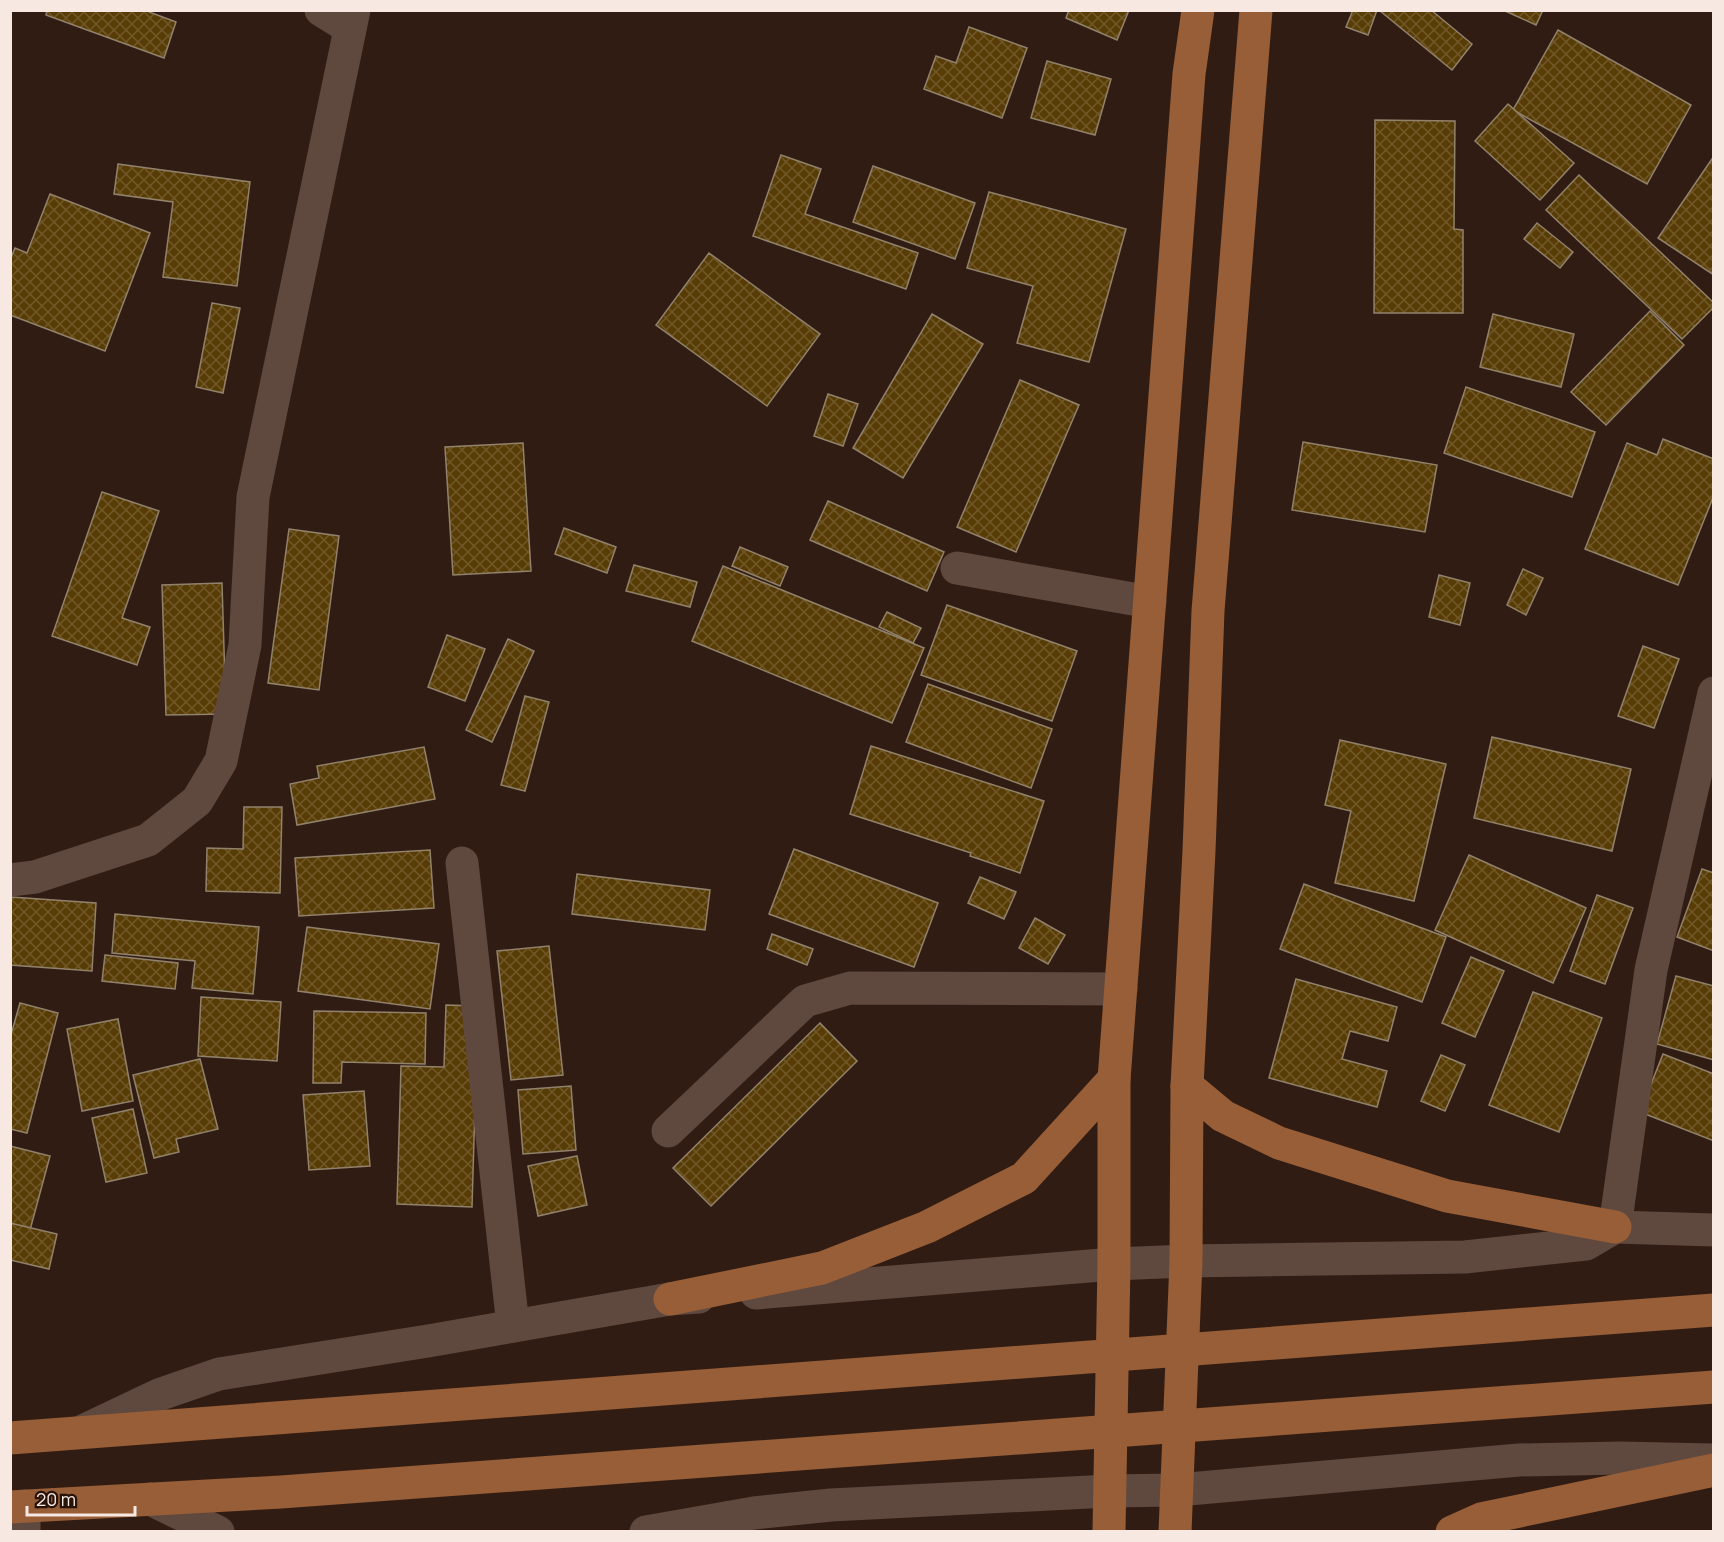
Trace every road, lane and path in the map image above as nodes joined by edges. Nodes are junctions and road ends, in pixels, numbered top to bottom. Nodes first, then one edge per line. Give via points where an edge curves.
1 (321, 10) edge
2 (1198, 10) edge
3 (1256, 10) edge
4 (352, 19) edge
5 (957, 568) dead end
6 (1150, 602) junction
7 (1713, 693) edge
8 (462, 863) dead end
9 (10, 880) edge
10 (1121, 989) junction
11 (1114, 1079) junction
12 (1187, 1086) junction
13 (668, 1131) dead end
14 (1616, 1227) junction
15 (1713, 1230) edge
16 (1186, 1261) junction
17 (1114, 1264) junction
18 (670, 1299) junction
19 (1713, 1310) edge
20 (513, 1326) junction
21 (1713, 1387) edge
22 (80, 1433) junction
23 (10, 1438) edge
24 (1713, 1460) edge
25 (1713, 1470) edge
26 (1177, 1490) junction
27 (1109, 1491) junction
28 (150, 1499) junction
29 (20, 1515) edge
30 (218, 1532) edge
31 (646, 1532) edge
32 (1109, 1532) edge
33 (1175, 1532) edge
34 (1452, 1532) edge

1 - 4 street
2 - 6 main road via 1189,75
3 - 12 main road via 1208,611
4 - 9 street via 253,497 245,645 221,761 197,801 148,840 35,877
5 - 6 street
6 - 10 main road
7 - 14 street via 1651,970
8 - 20 street
10 - 11 main road
10 - 13 street via 850,987 806,1001
11 - 17 main road
11 - 18 main road via 1024,1178 927,1227 822,1268
12 - 14 main road via 1223,1116 1279,1143 1447,1196
12 - 16 main road
14 - 15 street
14 - 16 street via 1586,1244 1465,1257
16 - 17 street
16 - 26 main road
17 - 18 street
17 - 27 main road
18 - 20 street
19 - 22 main road
20 - 22 street via 219,1374 161,1395
21 - 28 main road
22 - 23 main road
24 - 26 street via 1519,1460
25 - 34 main road via 1481,1519
26 - 27 street
26 - 33 main road
27 - 31 street via 831,1505 754,1513
27 - 32 main road
28 - 29 main road
28 - 30 street

